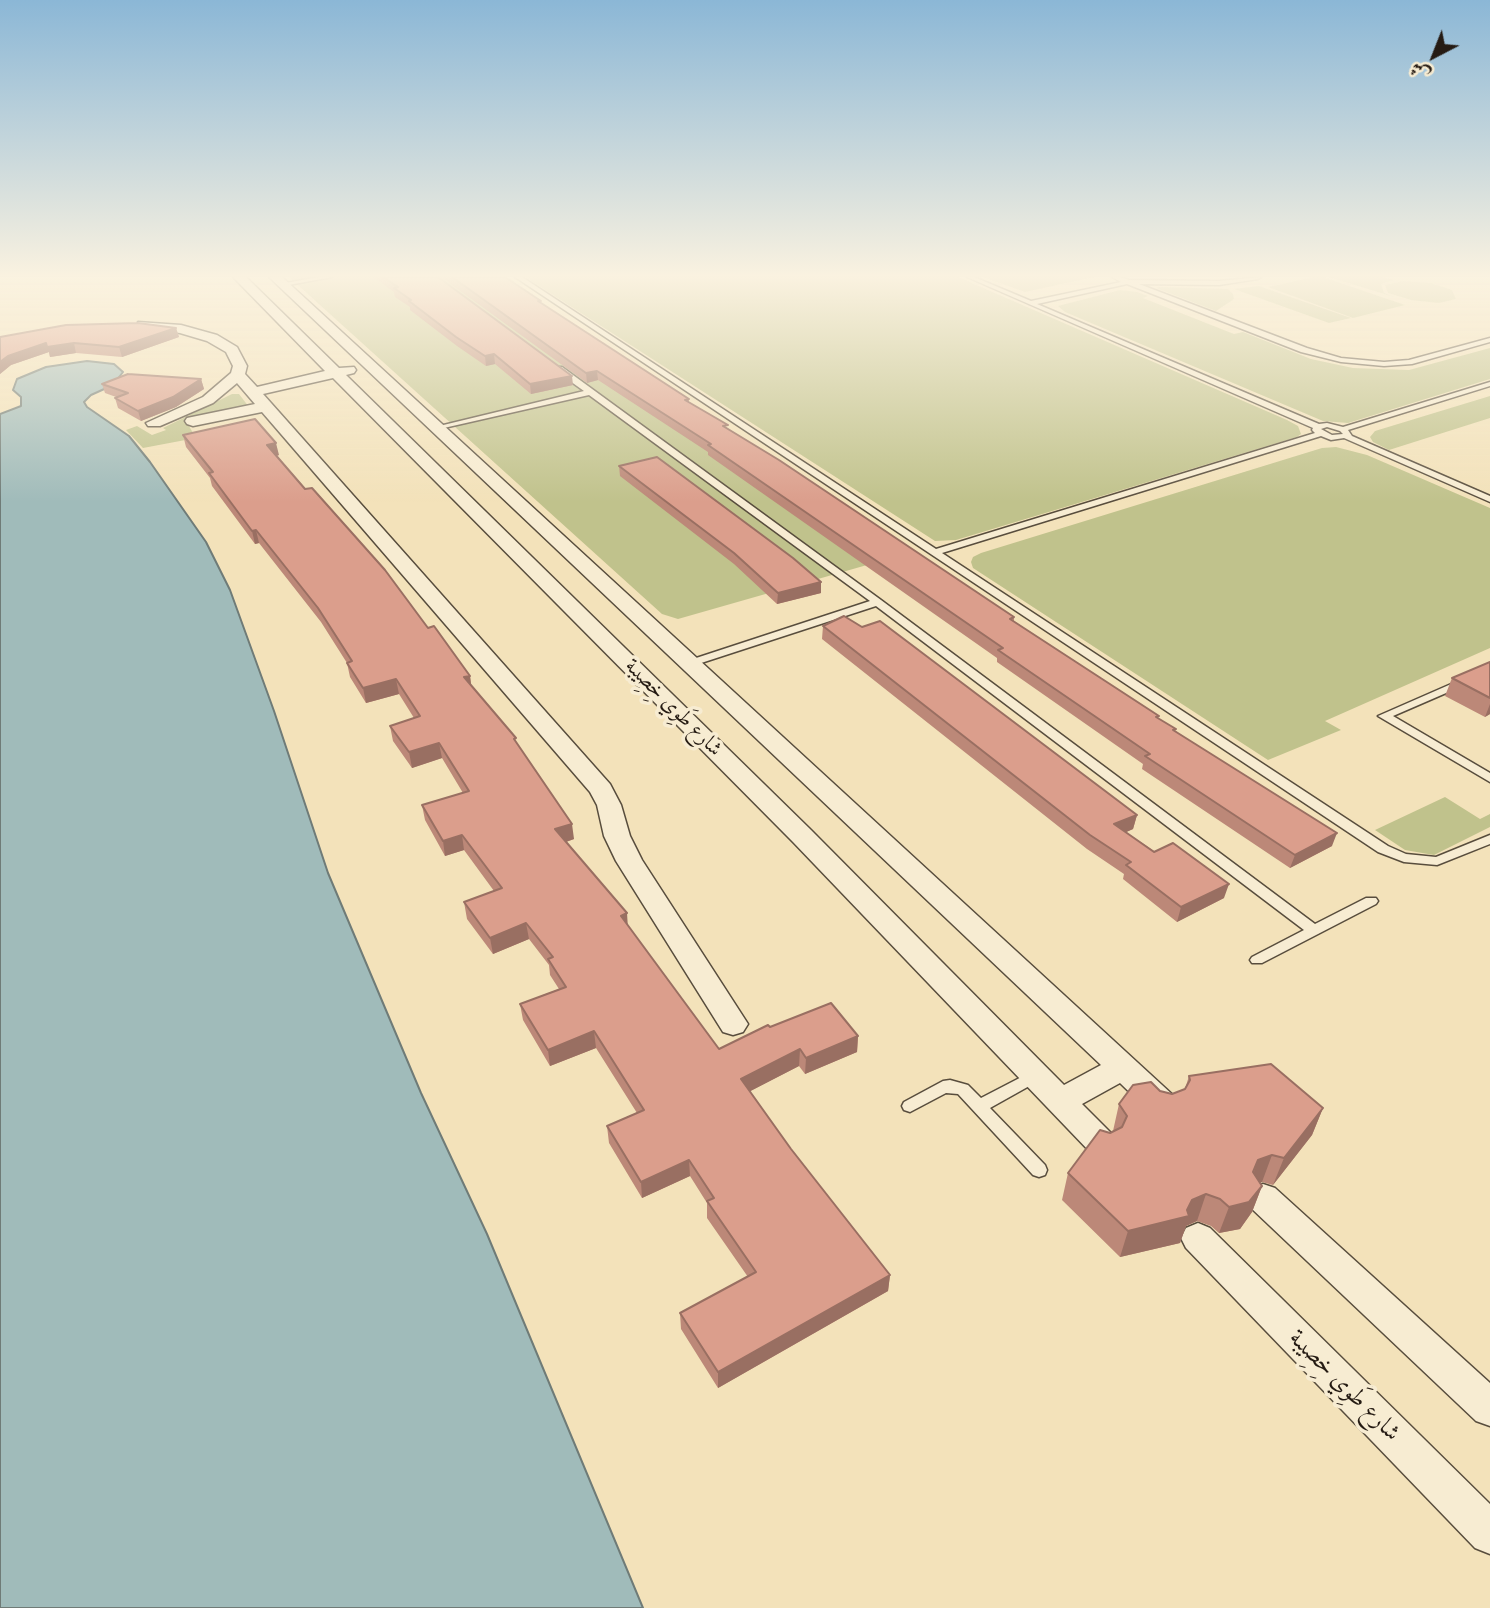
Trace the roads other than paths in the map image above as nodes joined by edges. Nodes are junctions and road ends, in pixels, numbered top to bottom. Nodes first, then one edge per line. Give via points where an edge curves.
1 (233, 352) edge
2 (315, 352) edge
3 (354, 352) edge
4 (633, 352) edge
5 (1141, 352) edge
6 (1312, 352) edge
7 (1446, 352) edge
8 (546, 359) edge
9 (365, 362) junction
10 (332, 369) junction
11 (1490, 384) edge
12 (252, 389) junction
13 (590, 392) junction
14 (193, 421) dead end
15 (154, 423) dead end
16 (435, 428) junction
17 (1319, 431) junction
18 (1345, 433) junction
19 (1490, 499) edge
20 (935, 552) junction
21 (877, 602) junction
22 (691, 663) junction
23 (1490, 670) edge
24 (1487, 773) edge
25 (1490, 839) edge
26 (1371, 901) dead end
27 (1314, 931) junction
28 (1257, 960) dead end
29 (733, 1024) dead end
30 (1122, 1068) junction
31 (1035, 1076) junction
32 (1060, 1101) junction
33 (910, 1106) dead end
34 (980, 1106) junction
35 (1164, 1106) edge
36 (1102, 1144) edge
37 (1039, 1170) dead end
38 (1263, 1198) edge
39 (1198, 1238) dead end
40 (1490, 1408) edge
41 (1490, 1533) edge

1 - 12 street
2 - 10 street, شارع طَوِي خِصِيبة
3 - 9 street, شارع طَوِي خِصِيبة
4 - 20 lane
5 - 17 lane
6 - 7 lane via 1370,363 1409,362
8 - 13 lane
9 - 10 street
9 - 16 street, شارع طَوِي خِصِيبة
10 - 12 street
10 - 31 street, شارع طَوِي خِصِيبة via 802,836
11 - 18 lane
12 - 14 street
12 - 15 street via 208,400
12 - 29 street via 601,789 629,861
13 - 16 lane
13 - 21 lane
16 - 22 street, شارع طَوِي خِصِيبة
17 - 18 lane
17 - 20 lane
18 - 19 lane
20 - 25 lane via 1383,849 1404,858 1437,861
21 - 22 lane
21 - 27 lane
22 - 30 street, شارع طَوِي خِصِيبة
23 - 24 lane via 1384,716
26 - 27 lane
27 - 28 lane
30 - 32 street
30 - 35 street, شارع طَوِي خِصِيبة
31 - 32 street, شارع طَوِي خِصِيبة
31 - 34 lane
32 - 36 street, شارع طَوِي خِصِيبة
33 - 34 lane via 950,1086 963,1089
34 - 37 lane
38 - 40 street
39 - 41 street, شارع طَوِي خِصِيبة

